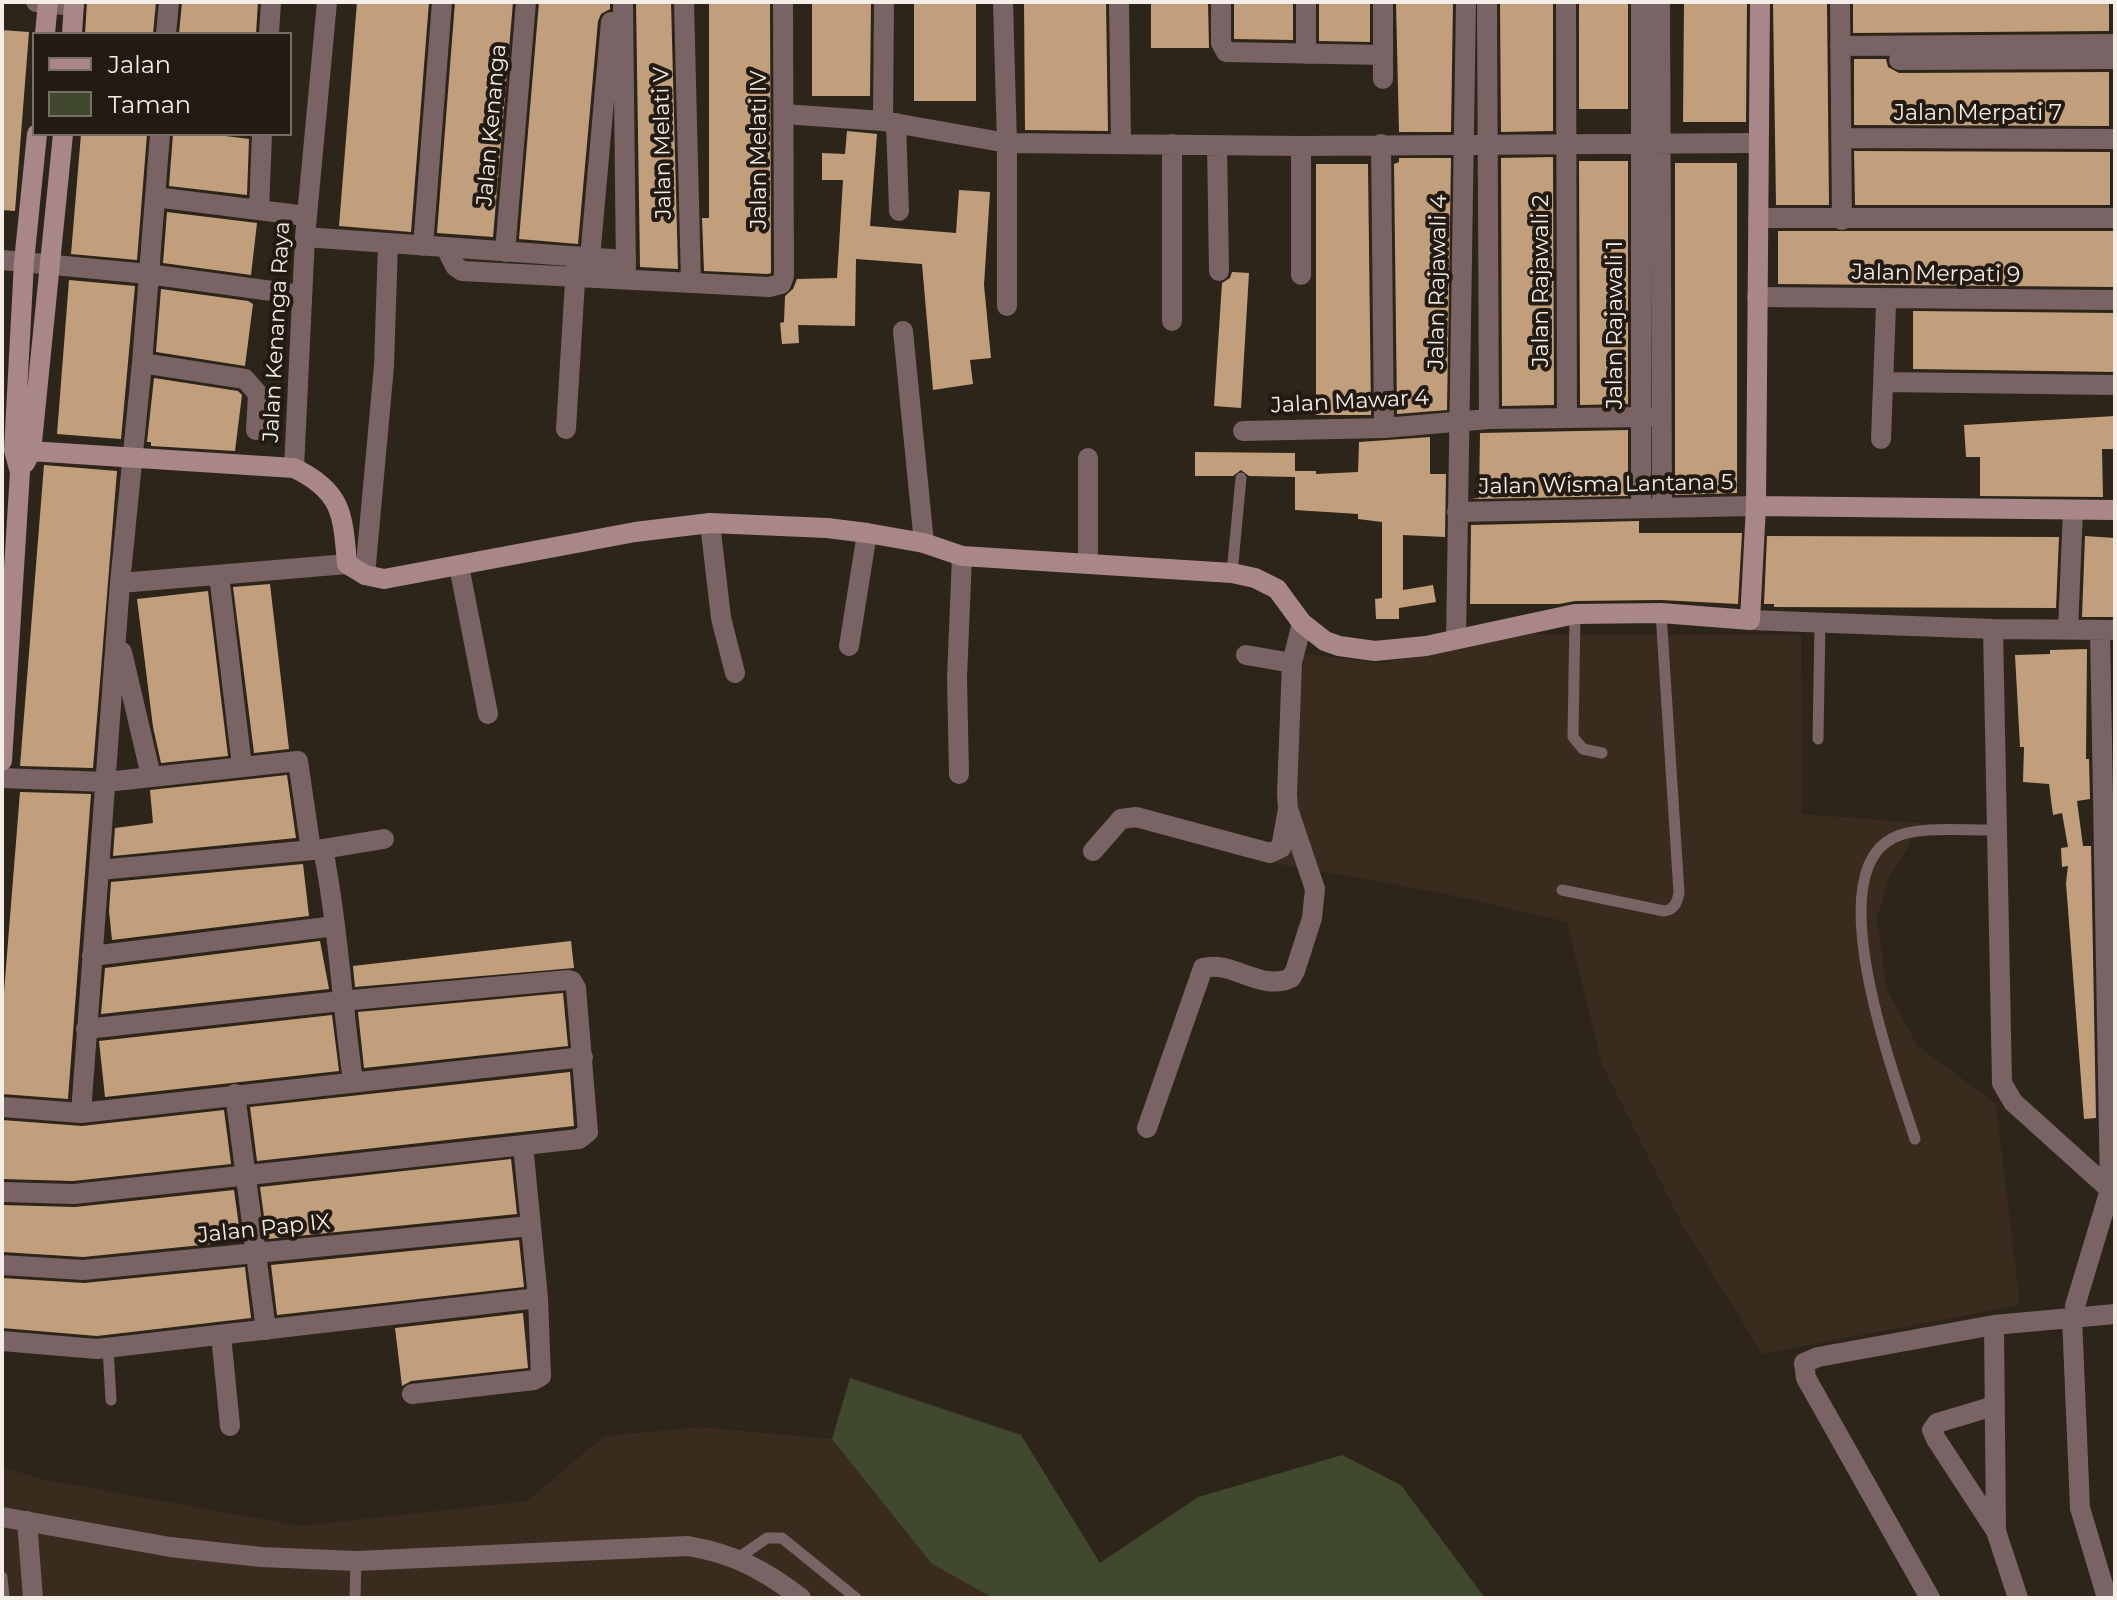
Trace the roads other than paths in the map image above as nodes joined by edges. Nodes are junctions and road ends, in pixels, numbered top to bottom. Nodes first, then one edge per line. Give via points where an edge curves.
1 (44, 2) edge
2 (169, 2) edge
3 (271, 2) edge
4 (327, 2) edge
5 (442, 2) edge
6 (526, 2) edge
7 (613, 2) edge
8 (623, 2) edge
9 (684, 2) edge
10 (783, 2) edge
11 (884, 2) edge
12 (1003, 2) edge
13 (1119, 2) edge
14 (1221, 2) edge
15 (1306, 2) edge
16 (1383, 2) edge
17 (1466, 2) edge
18 (1487, 2) edge
19 (1566, 2) edge
20 (1641, 2) edge
21 (1660, 2) edge
22 (1760, 2) edge
23 (1840, 2) edge
24 (74, 4) edge
25 (45, 32) edge
26 (72, 32) edge
27 (166, 32) edge
28 (269, 32) edge
29 (2115, 44) edge
30 (1840, 53) junction
31 (1306, 54) junction
32 (1383, 55) junction
33 (2115, 59) edge
34 (1383, 79) dead end
35 (784, 114) junction
36 (890, 122) junction
37 (37, 136) edge
38 (63, 136) edge
39 (160, 136) edge
40 (262, 136) edge
41 (1841, 138) junction
42 (2115, 139) edge
43 (1007, 143) junction
44 (1121, 143) junction
45 (1566, 143) junction
46 (1651, 143) junction
47 (1758, 143) junction
48 (1172, 144) junction
49 (1381, 144) junction
50 (1465, 144) junction
51 (1487, 144) junction
52 (1217, 145) junction
53 (1301, 146) junction
54 (155, 197) junction
55 (259, 210) junction
56 (899, 211) dead end
57 (1758, 218) junction
58 (2115, 218) edge
59 (1842, 220) junction
60 (306, 227) junction
61 (388, 243) junction
62 (423, 246) junction
63 (446, 248) junction
64 (505, 252) junction
65 (583, 258) junction
66 (2, 260) edge
67 (24, 262) junction
68 (49, 264) junction
69 (626, 270) junction
70 (1219, 271) dead end
71 (148, 274) junction
72 (1301, 275) dead end
73 (576, 278) junction
74 (691, 283) junction
75 (301, 295) junction
76 (1757, 297) junction
77 (2115, 300) edge
78 (1886, 305) dead end
79 (1007, 306) dead end
80 (1172, 321) dead end
81 (903, 331) dead end
82 (142, 363) junction
83 (1884, 382) junction
84 (2115, 385) edge
85 (1640, 417) junction
86 (1662, 417) junction
87 (1567, 418) junction
88 (1489, 419) junction
89 (1460, 420) junction
90 (1384, 428) junction
91 (566, 429) dead end
92 (256, 430) dead end
93 (1243, 431) dead end
94 (1881, 439) dead end
95 (15, 450) edge
96 (133, 458) junction
97 (1088, 458) dead end
98 (294, 468) junction
99 (1241, 478) dead end
100 (1756, 506) junction
101 (1641, 508) junction
102 (1662, 508) junction
103 (2073, 510) junction
104 (2115, 510) edge
105 (1457, 512) junction
106 (710, 523) junction
107 (867, 533) junction
108 (924, 543) junction
109 (962, 556) junction
110 (347, 564) junction
111 (1088, 564) junction
112 (459, 566) junction
113 (1232, 573) junction
114 (219, 575) junction
115 (365, 575) junction
116 (120, 583) junction
117 (1661, 613) junction
118 (1575, 614) junction
119 (1750, 620) junction
120 (1302, 623) junction
121 (1820, 623) junction
122 (1993, 629) junction
123 (116, 630) junction
124 (2068, 630) junction
125 (2108, 630) edge
126 (1456, 639) junction
127 (849, 646) dead end
128 (1246, 655) dead end
129 (1292, 663) junction
130 (735, 673) dead end
131 (4, 703) edge
132 (488, 714) dead end
133 (1818, 739) dead end
134 (1602, 753) dead end
135 (2, 761) edge
136 (242, 766) junction
137 (959, 774) dead end
138 (151, 776) junction
139 (2, 778) edge
140 (106, 782) junction
141 (1288, 809) junction
142 (1996, 830) junction
143 (384, 839) dead end
144 (317, 850) junction
145 (1093, 851) dead end
146 (99, 870) junction
147 (1562, 890) dead end
148 (335, 926) junction
149 (92, 956) junction
150 (341, 1001) junction
151 (86, 1029) junction
152 (583, 1057) junction
153 (353, 1081) junction
154 (235, 1094) junction
155 (2, 1107) edge
156 (81, 1113) junction
157 (1147, 1128) dead end
158 (1915, 1139) dead end
159 (523, 1145) junction
160 (247, 1174) junction
161 (2, 1192) edge
162 (2112, 1192) edge
163 (530, 1226) junction
164 (255, 1254) junction
165 (2, 1265) edge
166 (538, 1298) junction
167 (2073, 1312) junction
168 (2115, 1314) edge
169 (1994, 1325) junction
170 (266, 1330) junction
171 (221, 1335) junction
172 (2, 1341) edge
173 (108, 1348) junction
174 (412, 1394) dead end
175 (111, 1400) dead end
176 (1994, 1406) junction
177 (230, 1426) dead end
178 (2, 1517) edge
179 (27, 1521) junction
180 (1996, 1531) junction
181 (738, 1558) junction
182 (356, 1561) junction
183 (2, 1577) edge
184 (2014, 1597) edge
185 (4, 1598) edge
186 (33, 1598) edge
187 (355, 1598) edge
188 (801, 1598) edge
189 (856, 1598) edge
190 (1930, 1598) edge
191 (2107, 1598) edge

1 - 24 street
1 - 25 street
2 - 27 street
3 - 28 street
4 - 60 street, Jalan Kenanga Raya
5 - 62 street
6 - 64 street, Jalan Kenanga
7 - 65 street
8 - 69 street
9 - 74 street, Jalan Melati V
10 - 35 street, Jalan Melati IV
11 - 36 street
12 - 43 street
13 - 44 street
14 - 31 street via 1221,43 1226,52
15 - 31 street
16 - 32 street
17 - 50 street, Jalan Rajawali 4
18 - 51 street
19 - 45 street, Jalan Rajawali 2
20 - 46 street
21 - 46 street
22 - 47 street
23 - 30 street
24 - 26 street
29 - 30 street
30 - 33 street
30 - 41 street
31 - 32 street
32 - 34 street
35 - 36 street
35 - 74 street, Jalan Melati IV via 781,284
36 - 43 street
36 - 56 street
37 - 67 street
38 - 68 street
39 - 54 street
40 - 55 street
41 - 42 street, Jalan Merpati 7
41 - 59 street
43 - 44 street
43 - 79 street
44 - 48 street
45 - 46 street
45 - 51 street
45 - 87 street, Jalan Rajawali 2
46 - 47 street
46 - 85 street, Jalan Rajawali 1
46 - 86 street
47 - 57 street
48 - 52 street
48 - 80 street
49 - 50 street
49 - 53 street
49 - 90 street
50 - 51 street
50 - 89 street, Jalan Rajawali 4
51 - 88 street
52 - 53 street
52 - 70 street
53 - 72 street
54 - 55 street
54 - 71 street
55 - 60 street
57 - 59 street
57 - 76 street
58 - 59 street
60 - 61 street
60 - 75 street, Jalan Kenanga Raya
61 - 62 street
61 - 115 street via 384,366
62 - 63 street
63 - 64 street
63 - 73 street via 462,271
64 - 65 street
65 - 69 street
65 - 73 street
66 - 67 street
67 - 68 street
67 - 95 street
68 - 71 street
68 - 95 street
69 - 73 street
69 - 74 street
71 - 75 street
71 - 82 street
73 - 91 street
75 - 98 street, Jalan Kenanga Raya
76 - 77 street, Jalan Merpati 9
76 - 100 street
78 - 83 street
81 - 108 street
82 - 92 street via 245,379 258,394
82 - 96 street
83 - 84 street
83 - 94 street
85 - 86 street, Jalan Mawar 4
85 - 87 street, Jalan Mawar 4
85 - 101 street, Jalan Rajawali 1
86 - 102 street
87 - 88 street, Jalan Mawar 4
88 - 89 street, Jalan Mawar 4
89 - 90 street, Jalan Mawar 4
89 - 105 street, Jalan Rajawali 4
90 - 93 street, Jalan Mawar 4
95 - 96 street, Jalan Kenanga Raya
95 - 131 street via 20,472
96 - 98 street, Jalan Kenanga Raya
96 - 116 street
97 - 111 street
98 - 110 street via 325,486 338,504
99 - 113 lane
100 - 102 street, Jalan Wisma Lantana 5
100 - 103 street
100 - 119 street
101 - 102 street, Jalan Wisma Lantana 5
101 - 105 street, Jalan Wisma Lantana 5
103 - 104 street
103 - 124 street
105 - 126 street, Jalan Rajawali 4
106 - 107 street
106 - 112 street
106 - 130 street via 721,618
107 - 108 street
107 - 127 street
108 - 109 street
109 - 111 street
109 - 137 street
110 - 114 street
110 - 115 street
111 - 113 street
112 - 115 street via 384,579
112 - 132 street
113 - 120 street via 1277,589
114 - 116 street
114 - 136 street
116 - 123 street
117 - 118 street
117 - 119 street
117 - 147 lane via 1677,903 1664,911
118 - 126 street
118 - 134 lane via 1573,737 1578,746
119 - 121 street
120 - 126 street via 1325,641 1359,649 1403,649
120 - 129 street
121 - 122 street
121 - 133 lane
122 - 124 street
122 - 142 street
123 - 138 street
123 - 140 street
124 - 125 street
125 - 162 street
128 - 129 street
129 - 141 street
131 - 135 street
136 - 138 street
136 - 144 street via 299,762
138 - 140 street
139 - 140 street
140 - 146 street
141 - 145 street via 1283,844 1274,852 1136,817 1121,819
141 - 157 street via 1315,889 1295,971 1291,978 1276,982 1216,966 1203,968
142 - 158 lane via 1894,837 1883,844 1862,883 1868,978
142 - 162 street via 2002,1083 2013,1102
143 - 144 street
144 - 146 street
144 - 148 street
146 - 149 street
148 - 149 street
148 - 150 street
149 - 151 street
150 - 151 street
150 - 152 street via 568,980 576,988
150 - 153 street
151 - 156 street
152 - 153 street
152 - 159 street via 587,1135
153 - 154 street
154 - 156 street
154 - 160 street
155 - 156 street
159 - 160 street
159 - 163 street
160 - 161 street via 74,1194
160 - 164 street
162 - 167 street
163 - 164 street, Jalan Pap IX
163 - 166 street
164 - 165 street, Jalan Pap IX via 83,1270
164 - 170 street
166 - 170 street
166 - 174 street via 543,1369 539,1378
167 - 168 street
167 - 169 street
167 - 191 street via 2076,1479
169 - 176 street
169 - 190 street via 1804,1363 1806,1378
170 - 171 street
171 - 173 street
171 - 177 street
172 - 173 street
173 - 175 lane
176 - 180 street
176 - 180 street via 1937,1423 1932,1430
178 - 179 street
179 - 182 street via 170,1547
179 - 186 street
180 - 184 street
181 - 182 street via 663,1546
181 - 188 street
181 - 189 lane via 767,1538 782,1538
182 - 187 lane
183 - 185 lane

